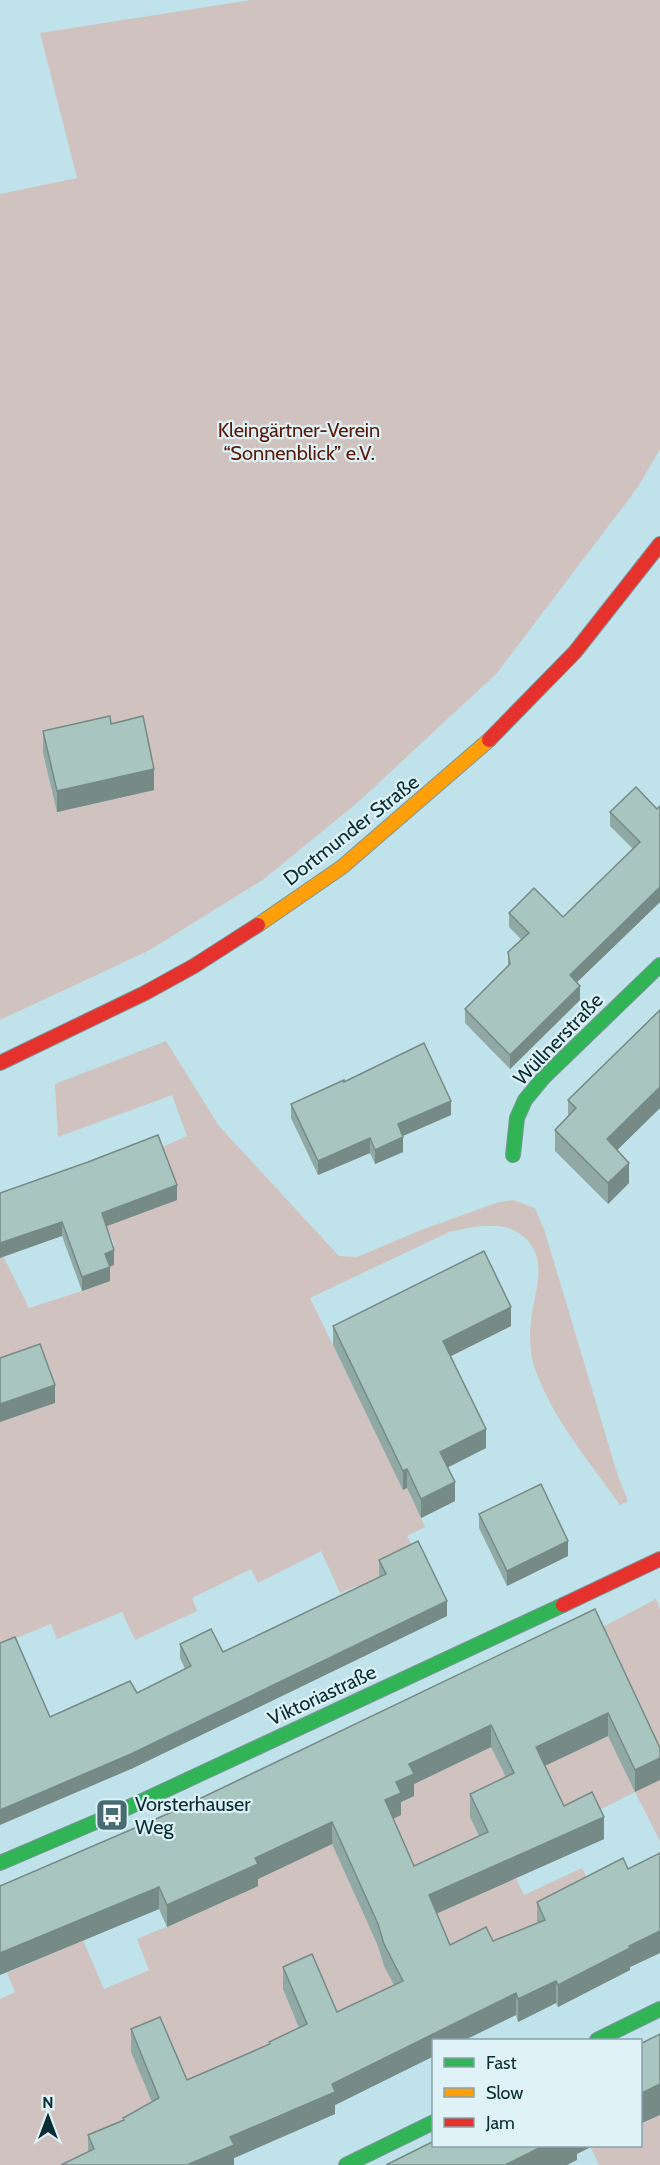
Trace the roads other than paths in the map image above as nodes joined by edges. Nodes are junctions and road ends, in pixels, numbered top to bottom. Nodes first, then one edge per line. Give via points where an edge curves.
1 (660, 544) edge
2 (660, 965) edge
3 (0, 1062) edge
4 (513, 1155) dead end
5 (660, 1559) edge
6 (0, 1863) edge
7 (660, 2009) edge
8 (599, 2039) edge
9 (432, 2123) edge
10 (346, 2165) edge

1 - 3 street, Dortmunder Straße via 575,652 501,729 342,867 194,966
2 - 4 street, Wüllnerstraße via 525,1100 517,1118
5 - 6 street, Viktoriastraße via 112,1815
7 - 8 street
9 - 10 street

